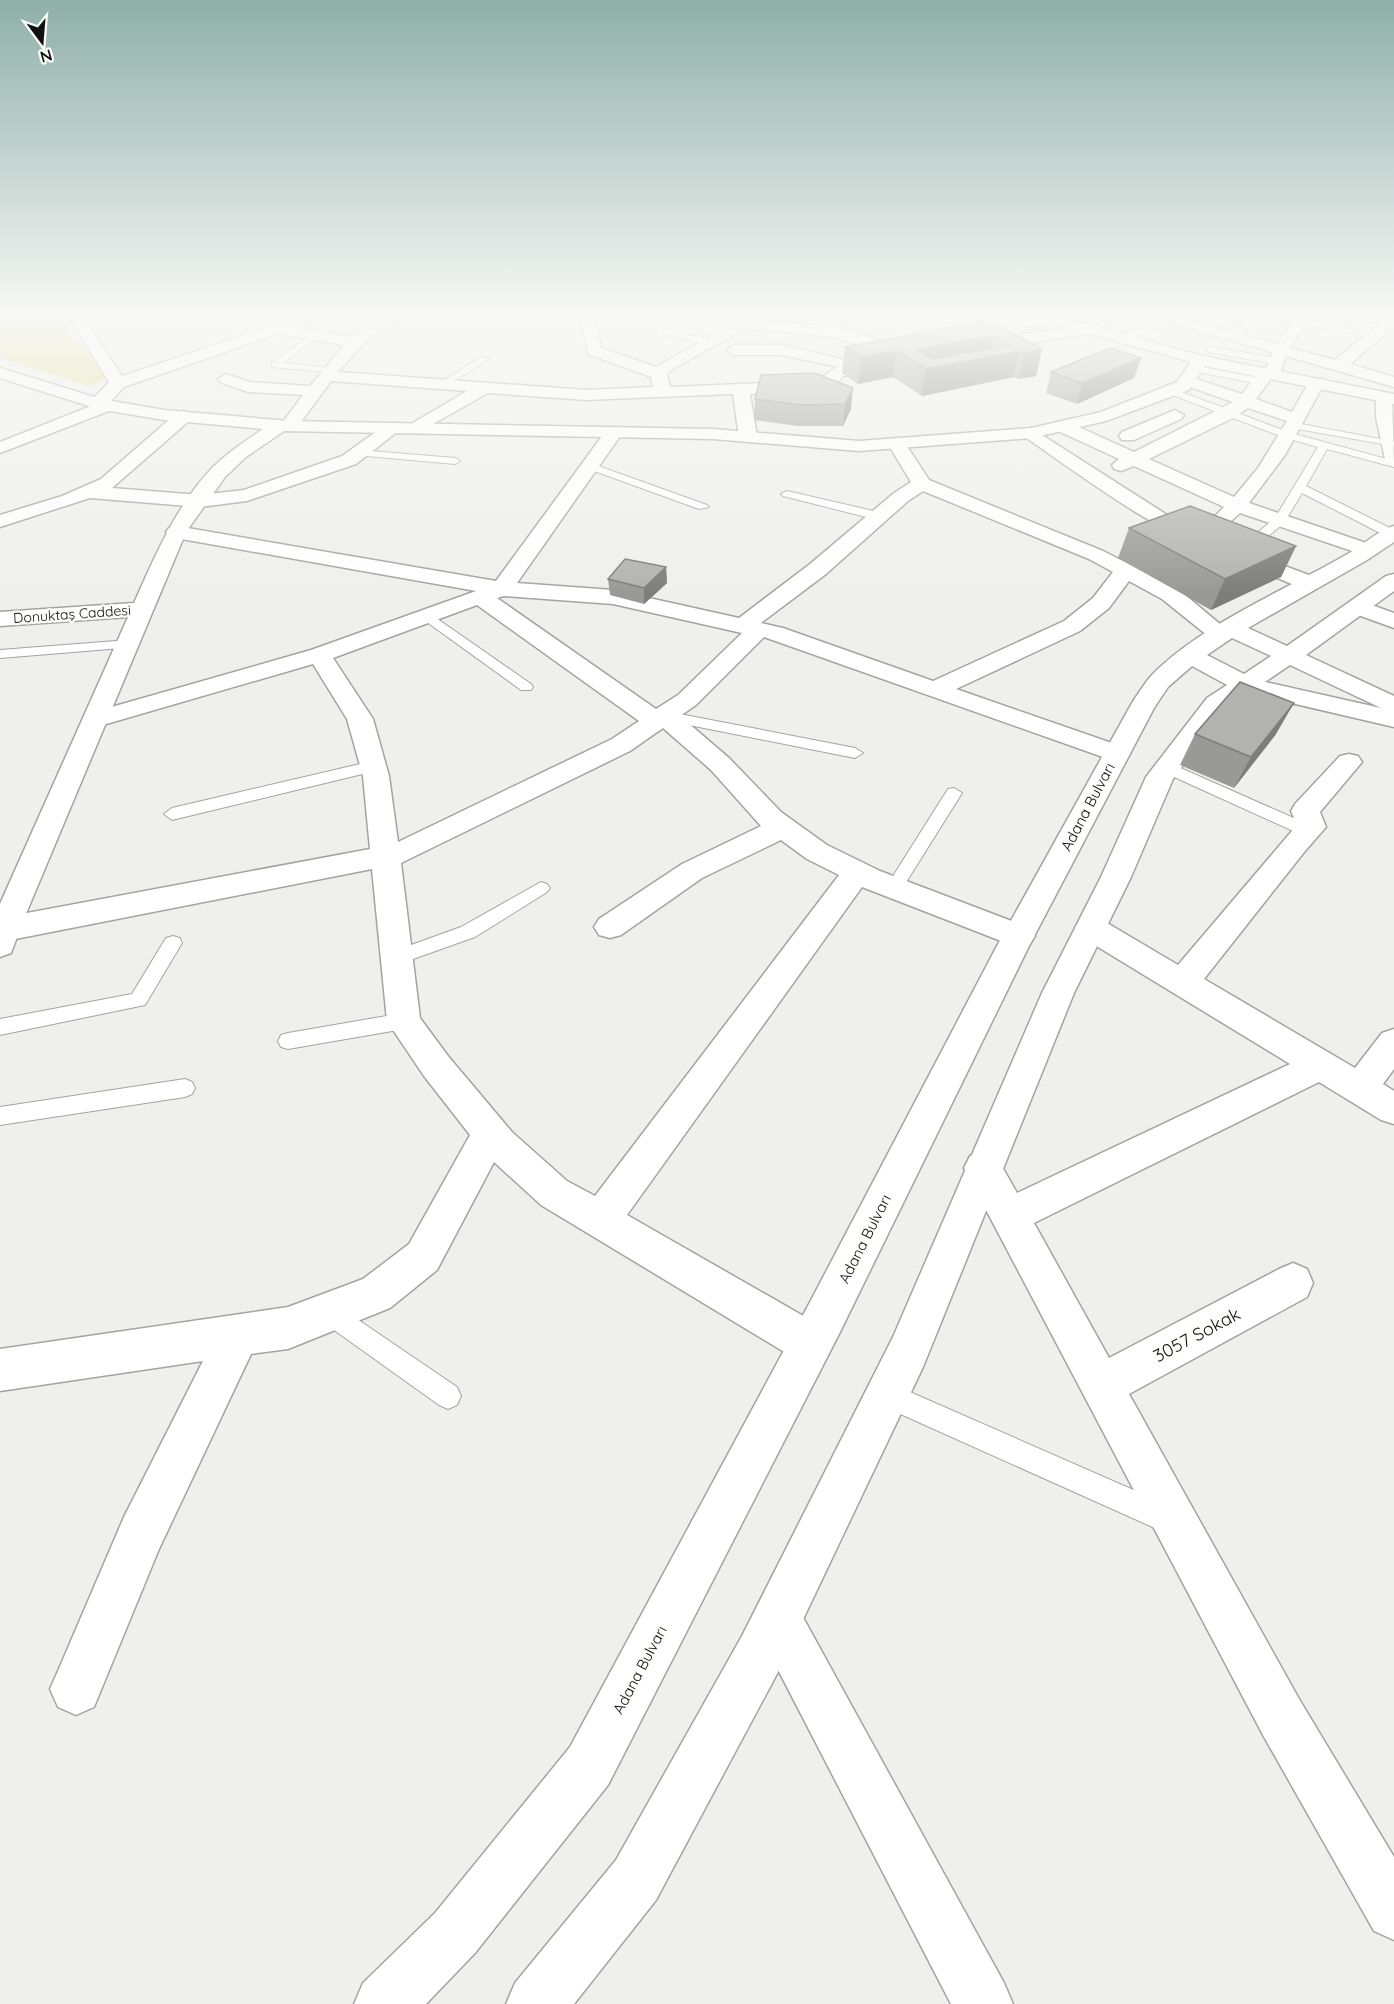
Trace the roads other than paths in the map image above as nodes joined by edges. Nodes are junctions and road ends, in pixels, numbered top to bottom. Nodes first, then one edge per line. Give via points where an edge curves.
1 (99, 407) edge
2 (114, 407) edge
3 (302, 407) edge
4 (453, 407) edge
5 (626, 407) edge
6 (743, 407) edge
7 (1128, 407) edge
8 (1153, 407) edge
9 (1211, 407) edge
10 (1238, 407) edge
11 (1256, 407) edge
12 (1303, 407) edge
13 (1391, 407) edge
14 (1228, 413) junction
15 (184, 416) junction
16 (1087, 420) junction
17 (285, 426) junction
18 (1062, 426) junction
19 (1292, 426) junction
20 (393, 428) junction
21 (417, 428) junction
22 (623, 432) junction
23 (1031, 433) junction
24 (1128, 436) junction
25 (748, 437) junction
26 (897, 444) junction
27 (1324, 445) junction
28 (1160, 447) junction
29 (0, 448) edge
30 (1392, 451) edge
31 (359, 453) junction
32 (1135, 460) junction
33 (455, 461) dead end
34 (1394, 464) edge
35 (590, 466) junction
36 (1094, 476) junction
37 (922, 484) junction
38 (1299, 487) junction
39 (88, 492) junction
40 (787, 494) dead end
41 (200, 501) junction
42 (1238, 506) junction
43 (703, 507) dead end
44 (878, 516) junction
45 (1280, 520) junction
46 (0, 521) edge
47 (176, 532) junction
48 (1199, 538) junction
49 (1384, 539) edge
50 (1239, 555) junction
51 (1125, 571) junction
52 (1394, 581) edge
53 (1309, 583) junction
54 (502, 589) junction
55 (480, 597) junction
56 (1359, 607) junction
57 (144, 609) junction
58 (429, 617) junction
59 (0, 620) edge
60 (1394, 621) edge
61 (751, 628) junction
62 (1214, 640) junction
63 (129, 644) junction
64 (0, 654) edge
65 (319, 655) junction
66 (1290, 655) junction
67 (1245, 685) junction
68 (526, 687) dead end
69 (935, 689) junction
70 (1394, 705) edge
71 (96, 719) junction
72 (660, 719) junction
73 (1394, 719) edge
74 (855, 753) dead end
75 (1116, 754) junction
76 (1349, 762) dead end
77 (373, 766) junction
78 (1167, 767) junction
79 (954, 793) dead end
80 (172, 814) dead end
81 (783, 827) junction
82 (1308, 831) junction
83 (386, 856) junction
84 (857, 872) junction
85 (541, 888) dead end
86 (894, 888) junction
87 (610, 927) dead end
88 (1090, 928) junction
89 (2, 934) edge
90 (1019, 936) junction
91 (174, 943) dead end
92 (396, 958) junction
93 (1182, 983) junction
94 (404, 1021) junction
95 (0, 1027) edge
96 (288, 1041) dead end
97 (1394, 1043) edge
98 (1321, 1065) junction
99 (185, 1088) dead end
100 (1360, 1088) junction
101 (1394, 1109) edge
102 (0, 1116) edge
103 (491, 1132) junction
104 (983, 1168) junction
105 (1009, 1216) junction
106 (600, 1220) junction
107 (1293, 1283) dead end
108 (330, 1312) junction
109 (237, 1337) junction
110 (811, 1344) junction
111 (0, 1370) edge
112 (1101, 1386) junction
113 (887, 1395) junction
114 (448, 1396) dead end
115 (1175, 1522) junction
116 (777, 1618) junction
117 (76, 1689) dead end
118 (1394, 1911) edge
119 (384, 2004) edge
120 (536, 2004) edge
121 (983, 2004) edge

1 - 29 street
2 - 15 street
3 - 17 street
4 - 21 street
5 - 22 street
6 - 25 street
7 - 16 street
8 - 24 street via 1175,415
9 - 14 lane
10 - 14 street
11 - 19 street
12 - 19 street
13 - 30 street
14 - 19 lane
14 - 28 street
15 - 17 street
15 - 39 street via 108,483
16 - 18 street
16 - 24 street
17 - 20 street
17 - 41 street via 240,453 218,473
18 - 23 street
18 - 32 street
19 - 27 lane
19 - 30 lane
19 - 42 street via 1269,467
20 - 21 street
20 - 31 street
21 - 22 street
22 - 25 street
22 - 35 street
23 - 26 street
23 - 36 street
24 - 28 street
25 - 26 street via 859,446
26 - 37 street
27 - 34 lane
27 - 38 lane
28 - 32 street
31 - 33 lane
31 - 41 street via 349,460 256,492
32 - 36 street
32 - 42 street
35 - 43 lane
35 - 54 street
36 - 48 street via 1168,524
37 - 44 street
37 - 51 street via 1096,555
38 - 45 lane
38 - 49 lane
39 - 41 street
39 - 46 street
40 - 44 lane
41 - 47 street
42 - 45 street
42 - 48 street
44 - 61 street
45 - 49 street
45 - 50 lane
47 - 54 street
47 - 57 street
48 - 50 street
49 - 53 street, Adana Bulvarı
50 - 53 street
51 - 62 street via 1170,594
51 - 69 street via 1101,603 1072,626
52 - 56 street
53 - 62 street, Adana Bulvarı
54 - 55 street
54 - 61 street via 614,597
55 - 58 street
55 - 72 street
56 - 60 street
56 - 66 street
57 - 59 street, Donuktaş Caddesi
57 - 63 street
58 - 65 street
58 - 68 lane
61 - 69 street
61 - 72 street via 687,700
62 - 66 street
62 - 67 street
62 - 75 street, Adana Bulvarı via 1159,682
63 - 64 lane
63 - 71 street
65 - 71 street
65 - 77 street via 360,719
66 - 67 street
66 - 70 street
67 - 73 street
67 - 78 street via 1216,703
69 - 75 street
71 - 89 street
72 - 74 lane
72 - 81 street via 720,764
72 - 83 street via 621,744 503,804 401,853
75 - 90 street, Adana Bulvarı
76 - 82 street via 1305,811 1312,827
77 - 80 lane
77 - 83 street
78 - 82 lane
78 - 88 street
79 - 86 lane
81 - 84 street via 817,852
81 - 87 street via 692,871
82 - 93 street
83 - 89 street
83 - 92 street
84 - 86 street
84 - 106 street
85 - 92 lane via 468,932
86 - 90 street
88 - 93 street
88 - 104 street
90 - 110 street, Adana Bulvarı
91 - 95 lane via 138,1000
92 - 94 street
93 - 98 street
94 - 96 lane
94 - 103 street
97 - 100 street
98 - 100 street
98 - 105 street
99 - 102 lane
100 - 101 street
103 - 106 street via 554,1193
103 - 108 street via 423,1257 376,1294
104 - 105 street
104 - 113 street
105 - 112 street
106 - 110 street
107 - 112 street, 3057 Sokak
108 - 109 street via 288,1328
108 - 114 lane
109 - 111 street
109 - 117 street via 141,1534
110 - 119 street, Adana Bulvarı via 589,1766 455,1933
112 - 115 street
113 - 115 lane
113 - 116 street
115 - 118 street via 1281,1717
116 - 120 street via 636,1880
116 - 121 street

